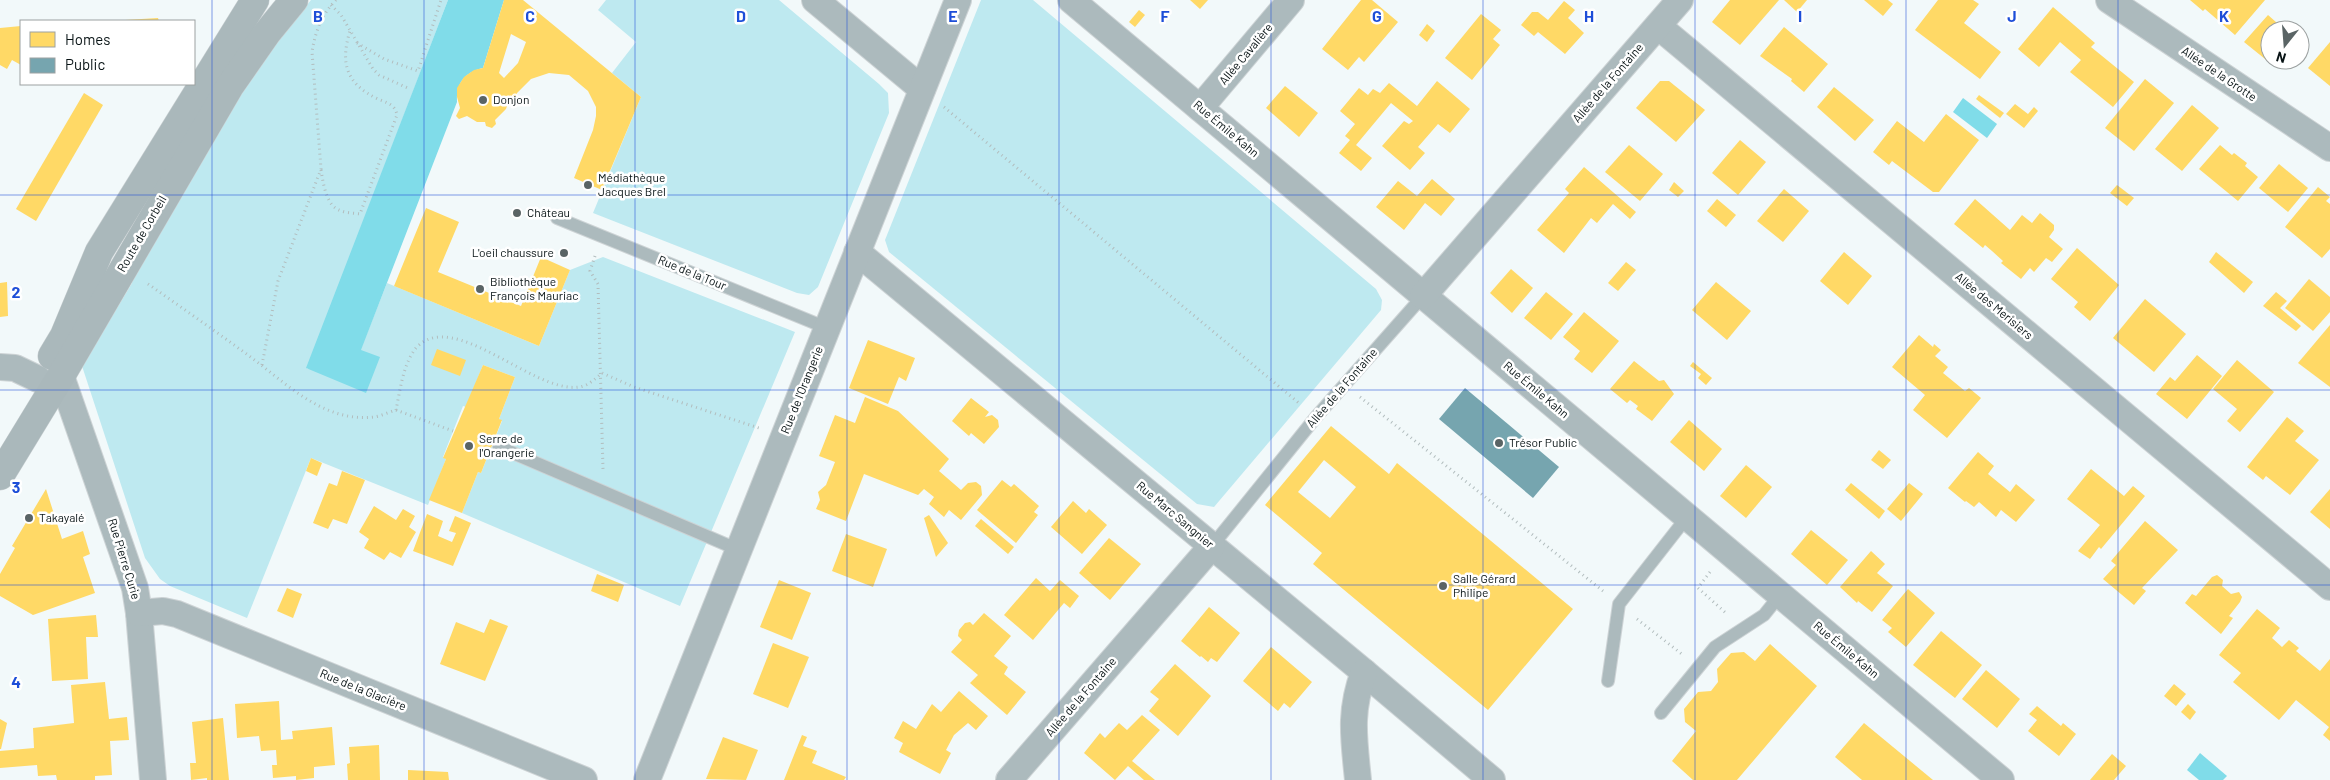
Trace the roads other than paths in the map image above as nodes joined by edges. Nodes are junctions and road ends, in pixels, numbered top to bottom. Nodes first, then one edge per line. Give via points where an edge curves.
1 (255, 0) edge
2 (294, 0) edge
3 (814, 0) edge
4 (958, 0) edge
5 (1071, 0) edge
6 (1291, 0) edge
7 (1680, 0) edge
8 (2109, 0) edge
9 (1658, 26) junction
10 (922, 89) junction
11 (1200, 108) junction
12 (2330, 148) edge
13 (558, 218) dead end
14 (857, 252) junction
15 (1423, 296) junction
16 (827, 328) junction
17 (0, 367) edge
18 (50, 378) junction
19 (0, 440) edge
20 (499, 447) dead end
21 (0, 476) edge
22 (1687, 516) junction
23 (1212, 546) junction
24 (739, 550) junction
25 (2330, 587) edge
26 (1780, 595) junction
27 (139, 613) junction
28 (1364, 672) junction
29 (1608, 681) dead end
30 (1661, 713) dead end
31 (543, 772) edge
32 (153, 780) edge
33 (584, 780) edge
34 (647, 780) edge
35 (1009, 780) edge
36 (1358, 780) edge
37 (1492, 780) edge
38 (2001, 780) edge

1 - 18 main road, Route de Corbeil via 99,252
2 - 18 main road, Route de Corbeil via 230,86 124,266
3 - 10 street
4 - 10 street, Rue de l'Orangerie
5 - 11 street, Rue Émile Kahn
6 - 11 street, Allée Cavalière
7 - 9 street, Allée de la Fontaine
8 - 12 street, Allée de la Grotte
9 - 15 street, Allée de la Fontaine
9 - 25 street, Allée des Merisiers
10 - 14 street, Rue de l'Orangerie
11 - 15 street, Rue Émile Kahn
13 - 16 lane, Rue de la Tour
14 - 16 street, Rue de l'Orangerie
14 - 23 street, Rue Marc Sangnier
15 - 22 street, Rue Émile Kahn
15 - 23 lane, Allée de la Fontaine via 1316,417
16 - 24 street, Rue de l'Orangerie
17 - 18 street
18 - 19 main road, Route de Corbeil
18 - 21 main road, Route de Corbeil
18 - 27 street, Rue Pierre Curie via 135,588
20 - 24 lane
22 - 26 street, Rue Émile Kahn
22 - 29 lane via 1619,604
23 - 28 street, Rue Marc Sangnier
23 - 35 street, Allée de la Fontaine
24 - 34 street, Rue de l'Orangerie
26 - 30 lane via 1764,615 1715,647
26 - 38 street, Rue Émile Kahn
27 - 31 street, Rue de la Glacière via 163,611 177,614
27 - 32 street, Rue Pierre Curie
28 - 36 street via 1356,694 1353,720
28 - 37 street, Rue Marc Sangnier
31 - 33 street, Rue de la Glacière

